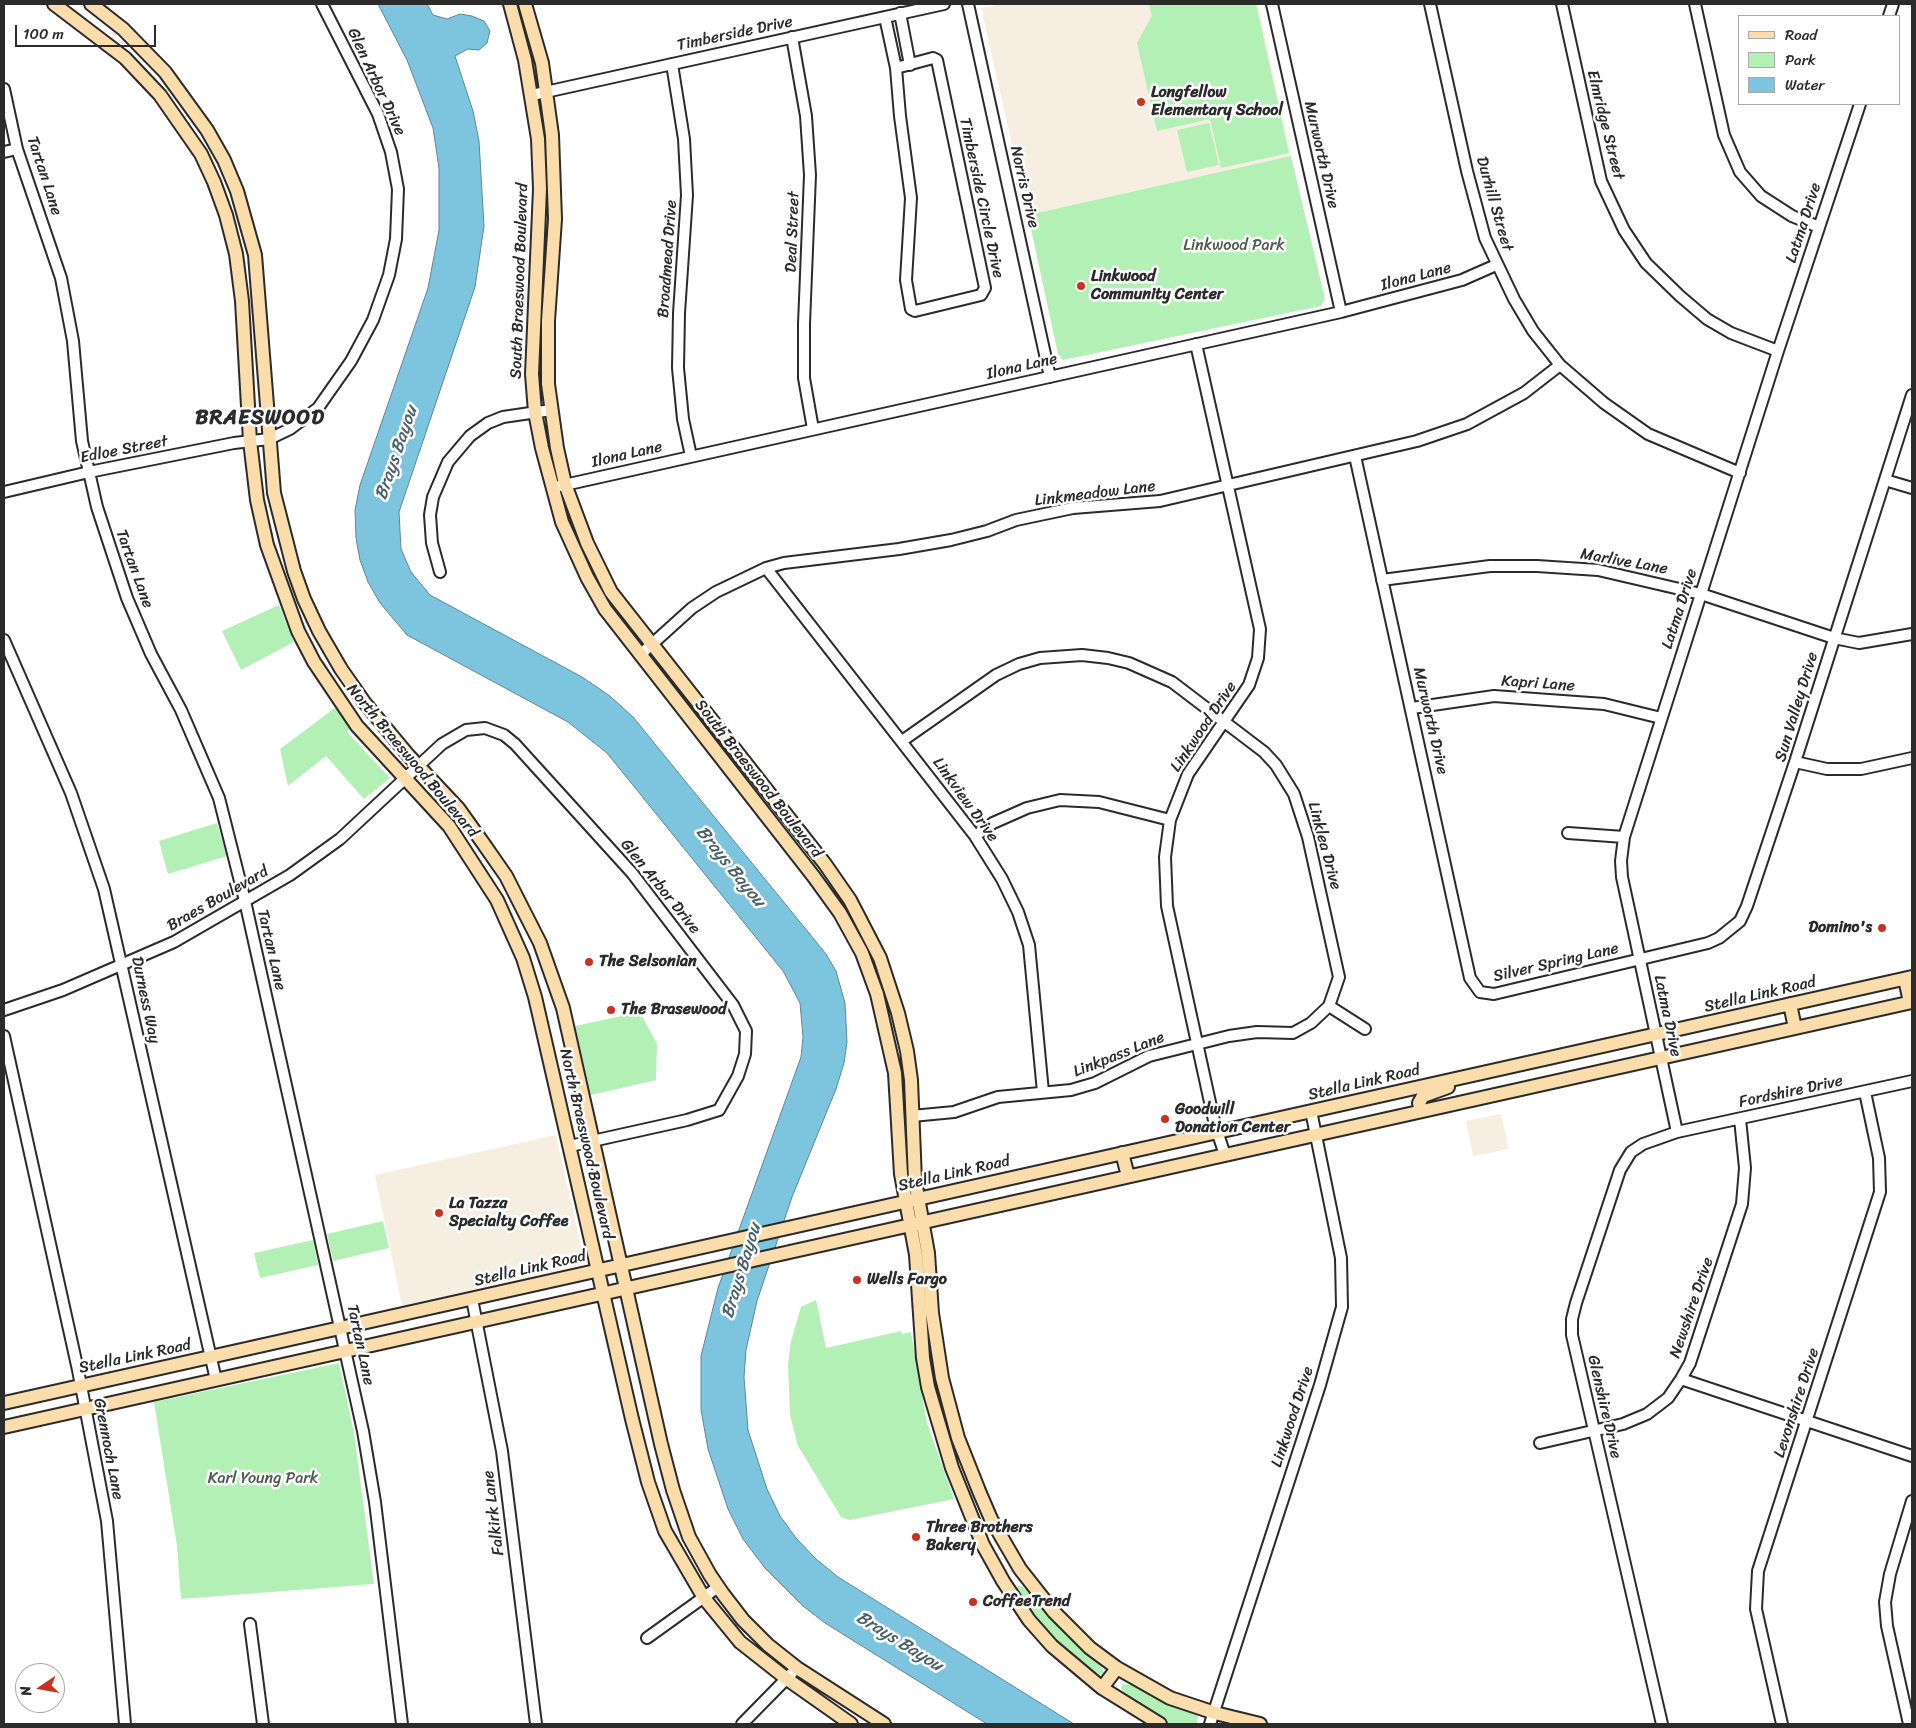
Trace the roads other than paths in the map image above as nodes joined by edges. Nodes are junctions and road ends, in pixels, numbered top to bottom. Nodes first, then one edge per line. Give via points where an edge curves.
1 (54, 4) edge
2 (91, 4) edge
3 (322, 4) edge
4 (510, 4) edge
5 (525, 4) edge
6 (944, 4) edge
7 (968, 4) edge
8 (1272, 4) edge
9 (1430, 4) edge
10 (1562, 4) edge
11 (1695, 4) edge
12 (900, 14) junction
13 (885, 17) junction
14 (792, 37) junction
15 (672, 64) junction
16 (910, 65) junction
17 (896, 68) junction
18 (4, 89) edge
19 (547, 91) junction
20 (532, 94) junction
21 (1860, 105) edge
22 (17, 149) junction
23 (217, 149) junction
24 (4, 152) edge
25 (202, 158) junction
26 (1818, 226) junction
27 (1496, 265) junction
28 (1341, 312) junction
29 (1196, 344) junction
30 (1778, 351) junction
31 (1560, 365) junction
32 (1050, 377) junction
33 (1912, 396) edge
34 (551, 410) junction
35 (535, 412) junction
36 (812, 430) junction
37 (268, 439) junction
38 (250, 441) junction
39 (691, 456) junction
40 (1355, 456) junction
41 (89, 472) junction
42 (1740, 473) junction
43 (1886, 480) junction
44 (565, 484) junction
45 (1227, 487) junction
46 (551, 488) junction
47 (1912, 488) edge
48 (4, 492) edge
49 (766, 568) junction
50 (440, 572) dead end
51 (1382, 580) junction
52 (1701, 594) junction
53 (303, 597) junction
54 (287, 603) junction
55 (1912, 634) edge
56 (1834, 638) junction
57 (4, 640) edge
58 (651, 645) junction
59 (640, 655) junction
60 (1412, 708) junction
61 (1661, 718) junction
62 (1224, 721) junction
63 (902, 741) junction
64 (1912, 758) edge
65 (1795, 762) junction
66 (418, 765) junction
67 (405, 778) junction
68 (1170, 820) junction
69 (1568, 833) dead end
70 (975, 836) junction
71 (1624, 838) junction
72 (517, 895) junction
73 (245, 901) junction
74 (504, 912) junction
75 (1639, 959) junction
76 (122, 965) junction
77 (1909, 978) edge
78 (1480, 992) joint
79 (1911, 1002) edge
80 (1790, 1004) junction
81 (1329, 1006) junction
82 (4, 1010) edge
83 (1795, 1028) junction
84 (1365, 1029) dead end
85 (1655, 1034) junction
86 (4, 1036) edge
87 (1196, 1043) junction
88 (1660, 1057) junction
89 (1475, 1075) junction
90 (1912, 1081) edge
91 (1043, 1092) junction
92 (1865, 1092) junction
93 (1310, 1111) junction
94 (1421, 1111) junction
95 (912, 1116) junction
96 (1740, 1119) junction
97 (1217, 1132) junction
98 (1677, 1132) junction
99 (1316, 1135) junction
100 (593, 1141) junction
101 (570, 1146) junction
102 (1122, 1153) junction
103 (1226, 1155) junction
104 (1128, 1176) junction
105 (918, 1199) junction
106 (905, 1202) junction
107 (922, 1222) junction
108 (909, 1225) junction
109 (620, 1265) junction
110 (598, 1270) junction
111 (625, 1289) junction
112 (603, 1293) junction
113 (472, 1299) junction
114 (926, 1312) junction
115 (477, 1322) junction
116 (342, 1328) junction
117 (347, 1351) junction
118 (211, 1357) junction
119 (1681, 1379) junction
120 (216, 1380) junction
121 (81, 1386) junction
122 (4, 1403) edge
123 (86, 1408) junction
124 (1807, 1421) junction
125 (4, 1426) edge
126 (1594, 1431) junction
127 (958, 1438) junction
128 (943, 1441) junction
129 (1540, 1443) dead end
130 (661, 1444) junction
131 (640, 1449) junction
132 (1912, 1456) edge
133 (1912, 1501) edge
134 (1020, 1569) junction
135 (1003, 1581) junction
136 (718, 1587) junction
137 (704, 1598) junction
138 (250, 1624) dead end
139 (647, 1638) dead end
140 (797, 1668) junction
141 (1117, 1668) junction
142 (788, 1679) junction
143 (1102, 1688) junction
144 (1212, 1719) edge
145 (125, 1724) edge
146 (263, 1724) edge
147 (402, 1724) edge
148 (536, 1724) edge
149 (742, 1724) edge
150 (851, 1724) edge
151 (884, 1724) edge
152 (1160, 1724) edge
153 (1260, 1724) edge
154 (1662, 1724) edge
155 (1782, 1724) edge
156 (1909, 1724) edge

1 - 25 main road, North Braeswood Boulevard via 125,58 160,95
2 - 23 main road, North Braeswood Boulevard via 123,29 165,72
3 - 37 street, Glen Arbor Drive via 386,134 398,189 396,239 382,298 351,361 318,408 290,430
4 - 20 main road, South Braeswood Boulevard
5 - 19 main road, South Braeswood Boulevard
6 - 12 street, Timberside Drive
7 - 32 street, Norris Drive
8 - 28 street, Murworth Drive
9 - 27 street, Durhill Street via 1472,188
10 - 30 street, Elmridge Street via 1602,181 1624,230 1646,263 1707,318 1731,333
11 - 26 street via 1724,135 1740,172 1761,196 1792,216
12 - 13 street, Timberside Drive
12 - 16 street
13 - 14 street, Timberside Drive
13 - 17 street, Timberside Circle Drive
14 - 15 street, Timberside Drive
14 - 36 street, Deal Street via 806,116 810,175 804,369
15 - 19 street, Timberside Drive
15 - 39 street, Broadmead Drive via 684,139 687,195 678,313 678,368 683,419
16 - 17 street, Timberside Circle Drive
16 - 17 street, Timberside Circle Drive via 933,58 937,60 985,288 981,295 915,311 911,309 906,280 911,198
18 - 22 street, Tartan Lane
19 - 20 street, Timberside Drive
19 - 34 main road, South Braeswood Boulevard via 555,194 548,359
20 - 35 main road, South Braeswood Boulevard via 540,190 532,357
21 - 26 street, Latma Drive
22 - 24 street
22 - 41 street, Tartan Lane via 63,286
23 - 25 main road
23 - 37 main road, North Braeswood Boulevard via 237,191 255,255
25 - 38 main road, North Braeswood Boulevard via 226,215 236,254 245,337
26 - 30 street, Latma Drive
27 - 28 street, Ilona Lane via 1462,280
27 - 31 street, Durhill Street via 1533,331
28 - 29 street, Ilona Lane
29 - 32 street, Ilona Lane
29 - 45 street, Linkwood Drive
30 - 42 street, Latma Drive
31 - 40 street, Linkmeadow Lane via 1524,393 1467,424 1417,441
31 - 42 street, Durhill Street via 1604,403 1648,434
32 - 36 street, Ilona Lane
33 - 43 street, Sun Valley Drive
34 - 35 street
34 - 44 main road, South Braeswood Boulevard
35 - 46 main road, South Braeswood Boulevard
35 - 50 street via 488,423 470,436 448,462 433,497 430,515 432,543
36 - 39 street, Ilona Lane
37 - 38 street, Glen Arbor Drive
37 - 53 main road, North Braeswood Boulevard via 274,493
38 - 41 street, Edloe Street
38 - 54 main road, North Braeswood Boulevard via 257,500 267,545
39 - 44 street, Ilona Lane
40 - 45 street, Linkmeadow Lane
40 - 51 street, Murworth Drive
41 - 48 street, Edloe Street
41 - 73 street, Tartan Lane via 127,598 219,798
42 - 52 street, Latma Drive
43 - 47 street
43 - 56 street, Sun Valley Drive
44 - 46 street, Ilona Lane
44 - 58 main road, South Braeswood Boulevard via 587,543 611,592
45 - 49 street, Linkmeadow Lane via 1160,501 1073,508 1016,520 951,540 793,561
45 - 62 street, Linkwood Drive via 1257,613 1260,646 1249,685
46 - 59 main road, South Braeswood Boulevard via 562,522 587,577 605,609
49 - 58 street, Linkmeadow Lane via 716,592 692,608
49 - 63 street, Linkview Drive
51 - 52 street, Marlive Lane via 1490,566 1537,566 1598,570
51 - 60 street, Murworth Drive
52 - 56 street, Marlive Lane
52 - 61 street, Latma Drive
53 - 54 main road
53 - 66 main road, North Braeswood Boulevard via 341,669 364,702
54 - 67 main road, North Braeswood Boulevard via 310,654 335,695 357,726
55 - 56 street, Marlive Lane via 1860,643
56 - 65 street, Sun Valley Drive
57 - 76 street, Durness Way via 71,794 104,890
58 - 59 street, Linkmeadow Lane
58 - 95 main road, South Braeswood Boulevard via 850,900 880,958 898,1013 909,1071
59 - 106 main road, South Braeswood Boulevard via 814,877 840,913 862,953 877,994 895,1073
60 - 61 street, Kapri Lane via 1494,696 1604,704
60 - 78 street, Murworth Drive via 1470,978
61 - 71 street, Latma Drive
62 - 63 street, Linklea Drive via 1172,682 1129,662 1082,655 1062,656 1019,664 996,675
62 - 68 street, Linkwood Drive via 1188,774
62 - 81 street, Linklea Drive via 1276,765 1301,812 1337,967 1337,989
63 - 70 street, Linkview Drive
64 - 65 street via 1861,769 1827,769
65 - 75 street, Sun Valley Drive via 1740,921 1708,943
66 - 67 street, Braes Boulevard
66 - 72 main road, North Braeswood Boulevard via 458,808
66 - 100 street, Glen Arbor Drive via 442,744 466,730 485,728 504,735 632,873 744,1024 745,1054 730,1094 719,1110
67 - 73 street, Braes Boulevard via 340,839 290,875
67 - 74 main road, North Braeswood Boulevard via 449,826
68 - 70 street via 1099,802 1060,800 1027,808 993,823
68 - 87 street, Linkwood Drive via 1165,857 1166,898
69 - 71 street
70 - 91 street, Linkview Drive via 1002,879 1024,928 1033,973
71 - 75 street, Latma Drive via 1622,877
72 - 74 main road
72 - 100 main road, North Braeswood Boulevard via 540,943 561,1000
73 - 76 street, Braes Boulevard via 174,942
73 - 116 street, Tartan Lane
74 - 101 main road, North Braeswood Boulevard via 535,997
75 - 78 street, Silver Spring Lane via 1494,994
75 - 85 street, Latma Drive
76 - 82 street, Braes Boulevard
76 - 118 street, Durness Way
77 - 79 main road
77 - 80 main road, Stella Link Road
79 - 83 main road
80 - 83 main road
80 - 85 main road, Stella Link Road
81 - 84 street
81 - 87 street, Linkpass Lane via 1311,1023 1293,1032 1243,1033
83 - 88 main road
85 - 88 street, Latma Drive
85 - 89 main road, Stella Link Road
86 - 121 street, Grennoch Lane
87 - 91 street, Linkpass Lane via 1148,1056 1095,1083 1071,1090
87 - 97 street, Linkwood Drive
88 - 94 main road
88 - 98 street, Latma Drive
89 - 93 main road, Stella Link Road
89 - 94 main road via 1423,1096 1419,1103
90 - 92 street, Fordshire Drive
91 - 95 street, Linkpass Lane via 998,1097 954,1112
92 - 96 street, Fordshire Drive
92 - 124 street, Levonshire Drive via 1879,1158 1880,1192
93 - 97 main road, Stella Link Road
93 - 99 street, Linkwood Drive
94 - 99 main road
95 - 105 main road, South Braeswood Boulevard
96 - 98 street, Fordshire Drive
96 - 119 street, Newshire Drive via 1746,1168 1742,1204 1690,1363
97 - 102 main road, Stella Link Road
97 - 103 street, Linkwood Drive
98 - 126 street, Glenshire Drive via 1643,1144 1632,1152 1620,1170 1576,1303 1572,1335
99 - 103 main road
99 - 144 street, Linkwood Drive via 1341,1258 1342,1307
100 - 101 street, Glen Arbor Drive
100 - 109 main road, North Braeswood Boulevard
101 - 110 main road, North Braeswood Boulevard
102 - 104 main road
102 - 105 main road, Stella Link Road
103 - 104 main road
104 - 107 main road
105 - 106 main road, Stella Link Road
105 - 107 main road, South Braeswood Boulevard
106 - 108 main road, South Braeswood Boulevard
106 - 109 main road, Stella Link Road
107 - 108 main road
107 - 114 main road, South Braeswood Boulevard via 928,1253
108 - 111 main road
108 - 114 main road, South Braeswood Boulevard
109 - 110 main road, Stella Link Road
109 - 111 main road, North Braeswood Boulevard
110 - 112 main road, North Braeswood Boulevard
110 - 113 main road, Stella Link Road
111 - 112 main road
111 - 130 main road, North Braeswood Boulevard
112 - 115 main road
112 - 131 main road, North Braeswood Boulevard
113 - 115 street, Falkirk Lane
113 - 116 main road, Stella Link Road
114 - 127 main road, South Braeswood Boulevard
114 - 128 main road, South Braeswood Boulevard via 928,1388
115 - 117 main road
115 - 148 street, Falkirk Lane via 502,1451
116 - 117 street, Tartan Lane
116 - 118 main road, Stella Link Road
117 - 120 main road
117 - 147 street, Tartan Lane via 375,1502
118 - 120 street, Durness Way
118 - 121 main road, Stella Link Road
119 - 124 street
119 - 126 street, Newshire Drive via 1668,1398 1647,1414
120 - 123 main road
121 - 122 main road, Stella Link Road
121 - 123 street, Grennoch Lane
123 - 125 main road
123 - 145 street, Grennoch Lane via 107,1521
124 - 132 street
124 - 155 street, Levonshire Drive via 1761,1558 1756,1585 1756,1609
126 - 129 street, Newshire Drive
126 - 154 street, Glenshire Drive
127 - 128 main road
127 - 134 main road, South Braeswood Boulevard via 988,1512
128 - 135 main road, South Braeswood Boulevard via 977,1531
130 - 131 main road
130 - 136 main road, North Braeswood Boulevard via 672,1490 689,1537
131 - 137 main road, North Braeswood Boulevard via 665,1531
133 - 156 street via 1885,1602 1887,1626
134 - 135 main road
134 - 141 main road, South Braeswood Boulevard via 1073,1632
135 - 143 main road, South Braeswood Boulevard via 1029,1620 1052,1646
136 - 137 street
136 - 140 main road, North Braeswood Boulevard via 743,1620
137 - 139 street
137 - 142 main road, North Braeswood Boulevard via 740,1642
138 - 146 street
140 - 142 street
140 - 151 main road, North Braeswood Boulevard
141 - 143 main road
141 - 144 main road, South Braeswood Boulevard
142 - 149 street
142 - 150 main road, North Braeswood Boulevard
143 - 152 main road, South Braeswood Boulevard
144 - 153 main road, South Braeswood Boulevard

